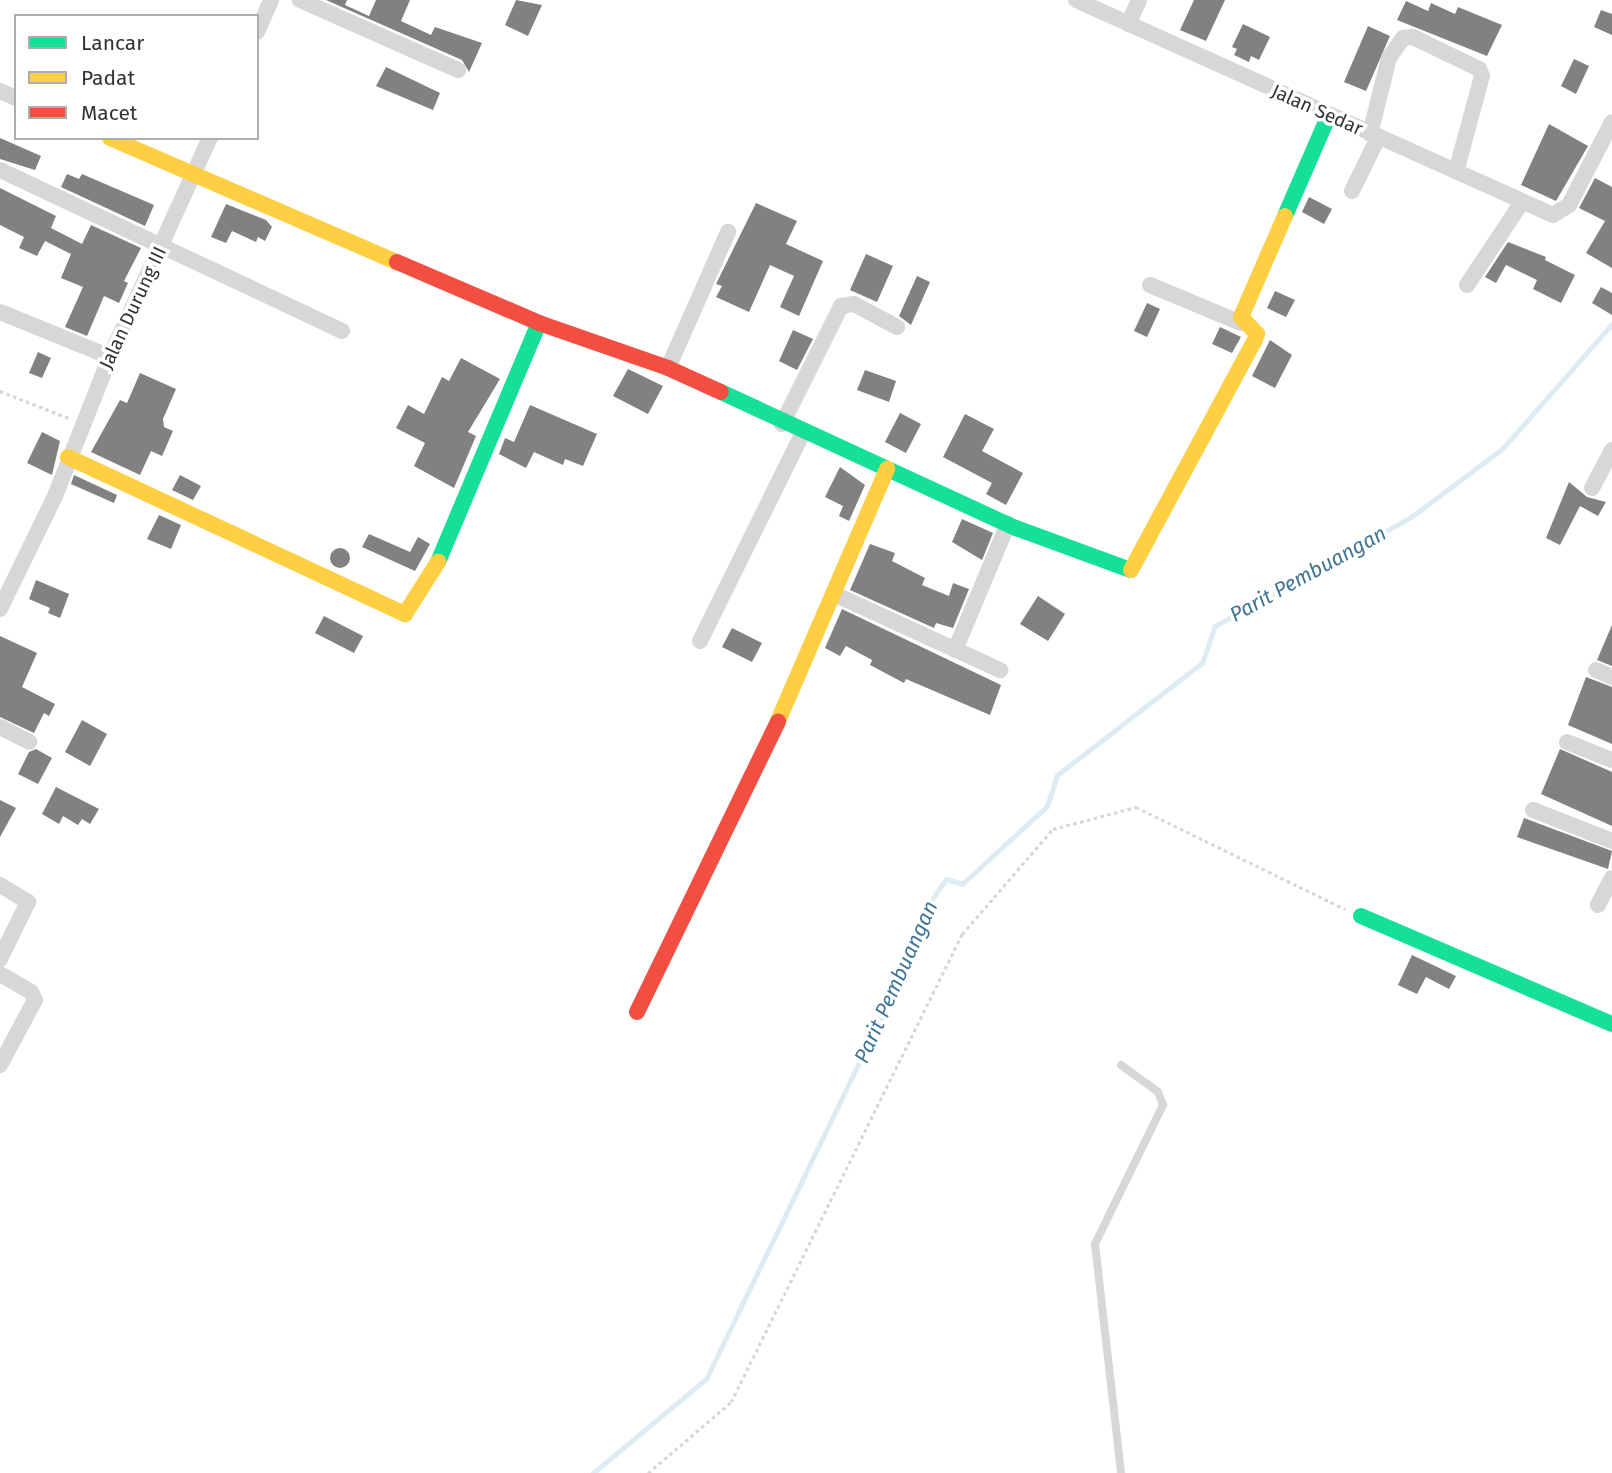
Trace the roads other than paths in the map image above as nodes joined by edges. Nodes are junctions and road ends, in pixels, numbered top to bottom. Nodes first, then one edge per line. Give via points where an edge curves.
1 (271, 0) edge
2 (300, 0) edge
3 (1076, 0) edge
4 (1139, 0) edge
5 (1128, 24) junction
6 (259, 27) edge
7 (458, 70) dead end
8 (1328, 117) junction
9 (1612, 122) edge
10 (1374, 136) junction
11 (115, 140) edge
12 (209, 140) edge
13 (0, 170) edge
14 (1456, 172) junction
15 (194, 174) junction
16 (1352, 191) dead end
17 (1522, 202) junction
18 (728, 232) dead end
19 (161, 248) junction
20 (1150, 285) dead end
21 (1467, 285) dead end
22 (0, 312) edge
23 (539, 323) junction
24 (1241, 323) junction
25 (897, 327) dead end
26 (342, 331) dead end
27 (110, 357) junction
28 (668, 368) junction
29 (782, 424) junction
30 (803, 433) junction
31 (1612, 450) edge
32 (68, 457) junction
33 (887, 469) junction
34 (1592, 488) dead end
35 (1008, 524) junction
36 (834, 594) junction
37 (1, 604) edge
38 (700, 641) dead end
39 (955, 650) junction
40 (1000, 670) dead end
41 (1597, 670) dead end
42 (1612, 677) edge
43 (0, 727) edge
44 (29, 742) dead end
45 (1567, 742) dead end
46 (1612, 760) edge
47 (1533, 810) dead end
48 (1612, 841) edge
49 (1612, 878) edge
50 (0, 885) edge
51 (1598, 905) dead end
52 (1361, 916) road end
53 (0, 959) edge
54 (0, 974) edge
55 (637, 1012) dead end
56 (1612, 1024) edge
57 (0, 1065) edge
58 (1121, 1065) dead end
59 (1121, 1473) edge

1 - 6 street
2 - 7 street
3 - 5 street, Jalan Sedar
4 - 5 street
5 - 8 street, Jalan Sedar
8 - 10 street, Jalan Sedar
8 - 24 street
9 - 17 street, Jalan Sedar via 1569,205 1559,215
10 - 14 street, Jalan Sedar
10 - 14 street via 1389,58 1403,38 1413,37 1479,69 1482,76
10 - 16 street
11 - 15 street
12 - 15 street, Jalan Durung III
13 - 19 street
14 - 17 street, Jalan Sedar
15 - 19 street, Jalan Durung III
15 - 23 street
17 - 21 street
18 - 28 street
19 - 26 street
19 - 27 street, Jalan Durung III
20 - 24 street
22 - 27 street
23 - 28 street
23 - 32 street via 437,563 411,612 405,614
24 - 35 street via 1257,334 1254,342 1130,573
25 - 29 street via 853,304 841,306
27 - 32 street, Jalan Durung III
28 - 29 street
29 - 30 street
30 - 33 street
30 - 38 street
31 - 34 street
32 - 37 street, Jalan Durung III via 55,496
33 - 35 street
33 - 36 street
35 - 39 street
36 - 39 street
36 - 55 street via 743,796
39 - 40 street
41 - 42 street
43 - 44 street
45 - 46 street
47 - 48 street
49 - 51 street
50 - 53 street via 28,902
52 - 56 street
54 - 57 street via 31,992 35,1000
58 - 59 lane via 1158,1092 1163,1105 1095,1244

